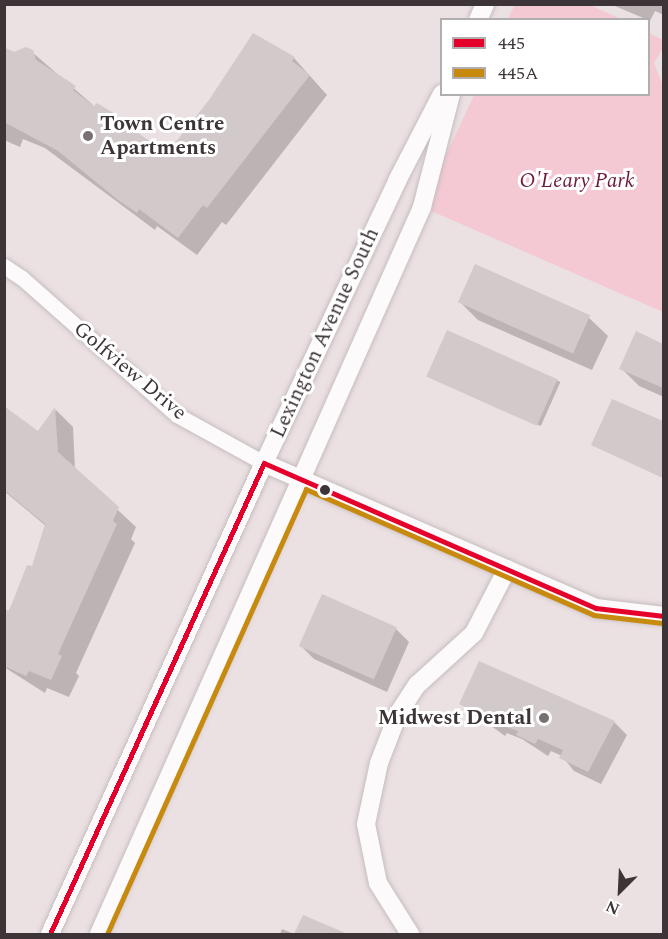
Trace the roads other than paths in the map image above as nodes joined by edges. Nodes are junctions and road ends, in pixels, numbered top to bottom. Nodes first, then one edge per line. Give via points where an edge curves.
1 (485, 4) edge
2 (479, 18) edge
3 (441, 96) edge
4 (450, 96) edge
5 (4, 266) edge
6 (264, 463) junction
7 (302, 479) junction
8 (507, 569) junction
9 (663, 616) edge
10 (50, 934) edge
11 (99, 934) edge
12 (410, 934) edge

1 - 2 street
3 - 6 street, Lexington Avenue South
4 - 7 street, Lexington Avenue South via 422,207
5 - 6 street, Golfview Drive via 177,415
6 - 7 street
6 - 10 street, Lexington Avenue South
7 - 8 street
7 - 11 street, Lexington Avenue South
8 - 9 street via 596,608
8 - 12 street via 474,633 417,685 398,714 379,763 366,824 378,883

